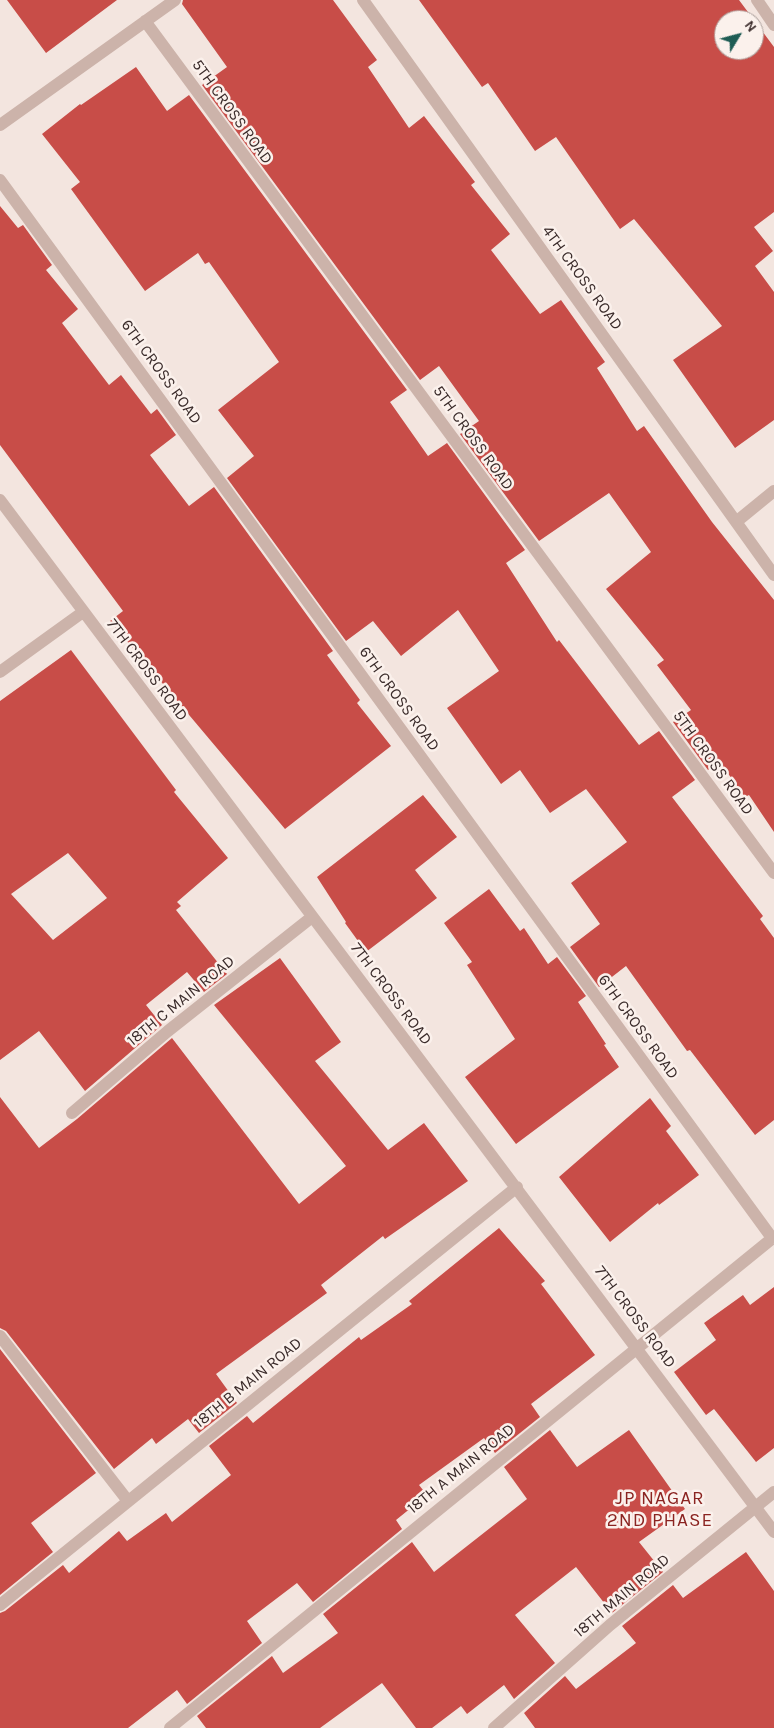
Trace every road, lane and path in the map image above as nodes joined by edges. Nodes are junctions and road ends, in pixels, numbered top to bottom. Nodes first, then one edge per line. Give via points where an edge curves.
1 (175, 0) edge
2 (363, 0) edge
3 (757, 0) edge
4 (145, 21) junction
5 (774, 24) edge
6 (0, 125) edge
7 (0, 180) edge
8 (774, 491) edge
9 (0, 500) edge
10 (736, 522) junction
11 (774, 575) edge
12 (83, 612) junction
13 (0, 672) edge
14 (774, 873) edge
15 (312, 917) junction
16 (72, 1113) dead end
17 (517, 1187) junction
18 (773, 1238) edge
19 (0, 1336) edge
20 (637, 1346) junction
21 (774, 1492) edge
22 (128, 1501) junction
23 (756, 1507) junction
24 (774, 1532) edge
25 (0, 1605) edge
26 (170, 1728) edge
27 (494, 1728) edge

1 - 4 street
2 - 10 street, 4TH CROSS ROAD
3 - 5 street
4 - 6 street
4 - 14 street, 5TH CROSS ROAD
7 - 18 street, 6TH CROSS ROAD
8 - 10 street
9 - 12 street, 7TH CROSS ROAD
10 - 11 street, 4TH CROSS ROAD
12 - 13 street
12 - 15 street, 7TH CROSS ROAD
15 - 16 street, 18TH C MAIN ROAD via 168,1031
15 - 17 street, 7TH CROSS ROAD
17 - 20 street, 7TH CROSS ROAD
17 - 22 street, 18TH B MAIN ROAD
18 - 20 street, 18TH A MAIN ROAD
19 - 22 street
20 - 23 street, 7TH CROSS ROAD
20 - 26 street, 18TH A MAIN ROAD
21 - 23 street, 18TH MAIN ROAD
22 - 25 street, 18TH B MAIN ROAD
23 - 24 street, 7TH CROSS ROAD
23 - 27 street, 18TH MAIN ROAD via 610,1626

